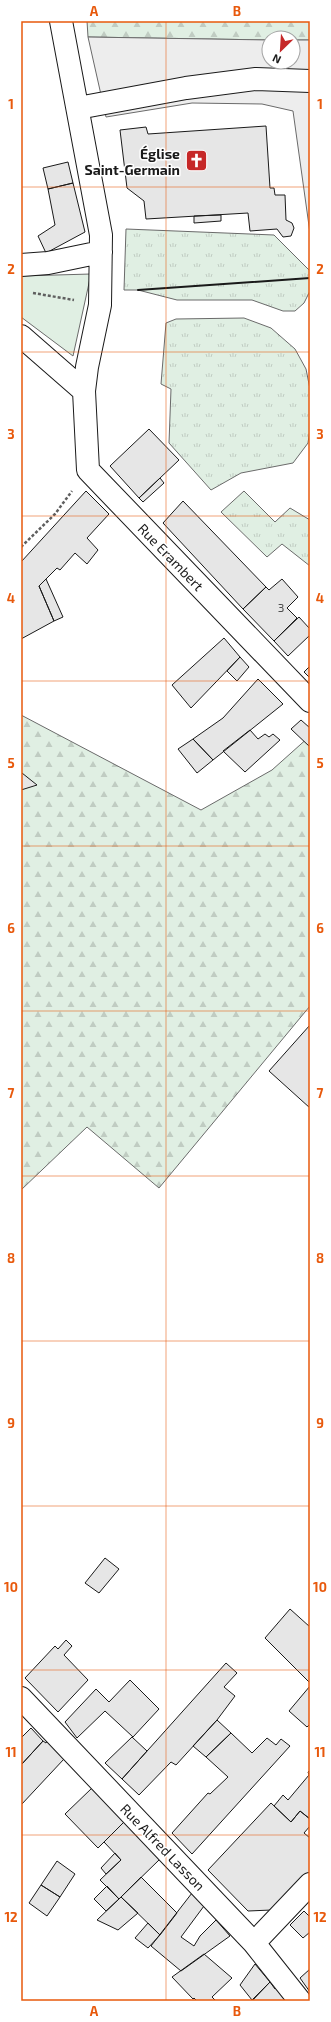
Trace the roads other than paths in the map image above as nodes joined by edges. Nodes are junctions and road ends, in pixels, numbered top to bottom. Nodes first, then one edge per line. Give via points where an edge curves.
1 (61, 21) edge
2 (310, 81) edge
3 (78, 108) junction
4 (101, 244) junction
5 (21, 265) edge
6 (21, 336) edge
7 (84, 391) junction
8 (310, 701) edge
9 (21, 1698) edge
10 (310, 1884) edge
11 (254, 1943) junction
12 (300, 2001) edge

1 - 3 street
2 - 3 street via 248,80 186,88
3 - 4 street
4 - 5 street via 48,263
4 - 7 street via 100,305
6 - 7 street
7 - 8 street, Rue Erambert via 88,470
9 - 11 street, Rue Alfred Lasson
10 - 11 street
11 - 12 street, Rue Alfred Lasson

